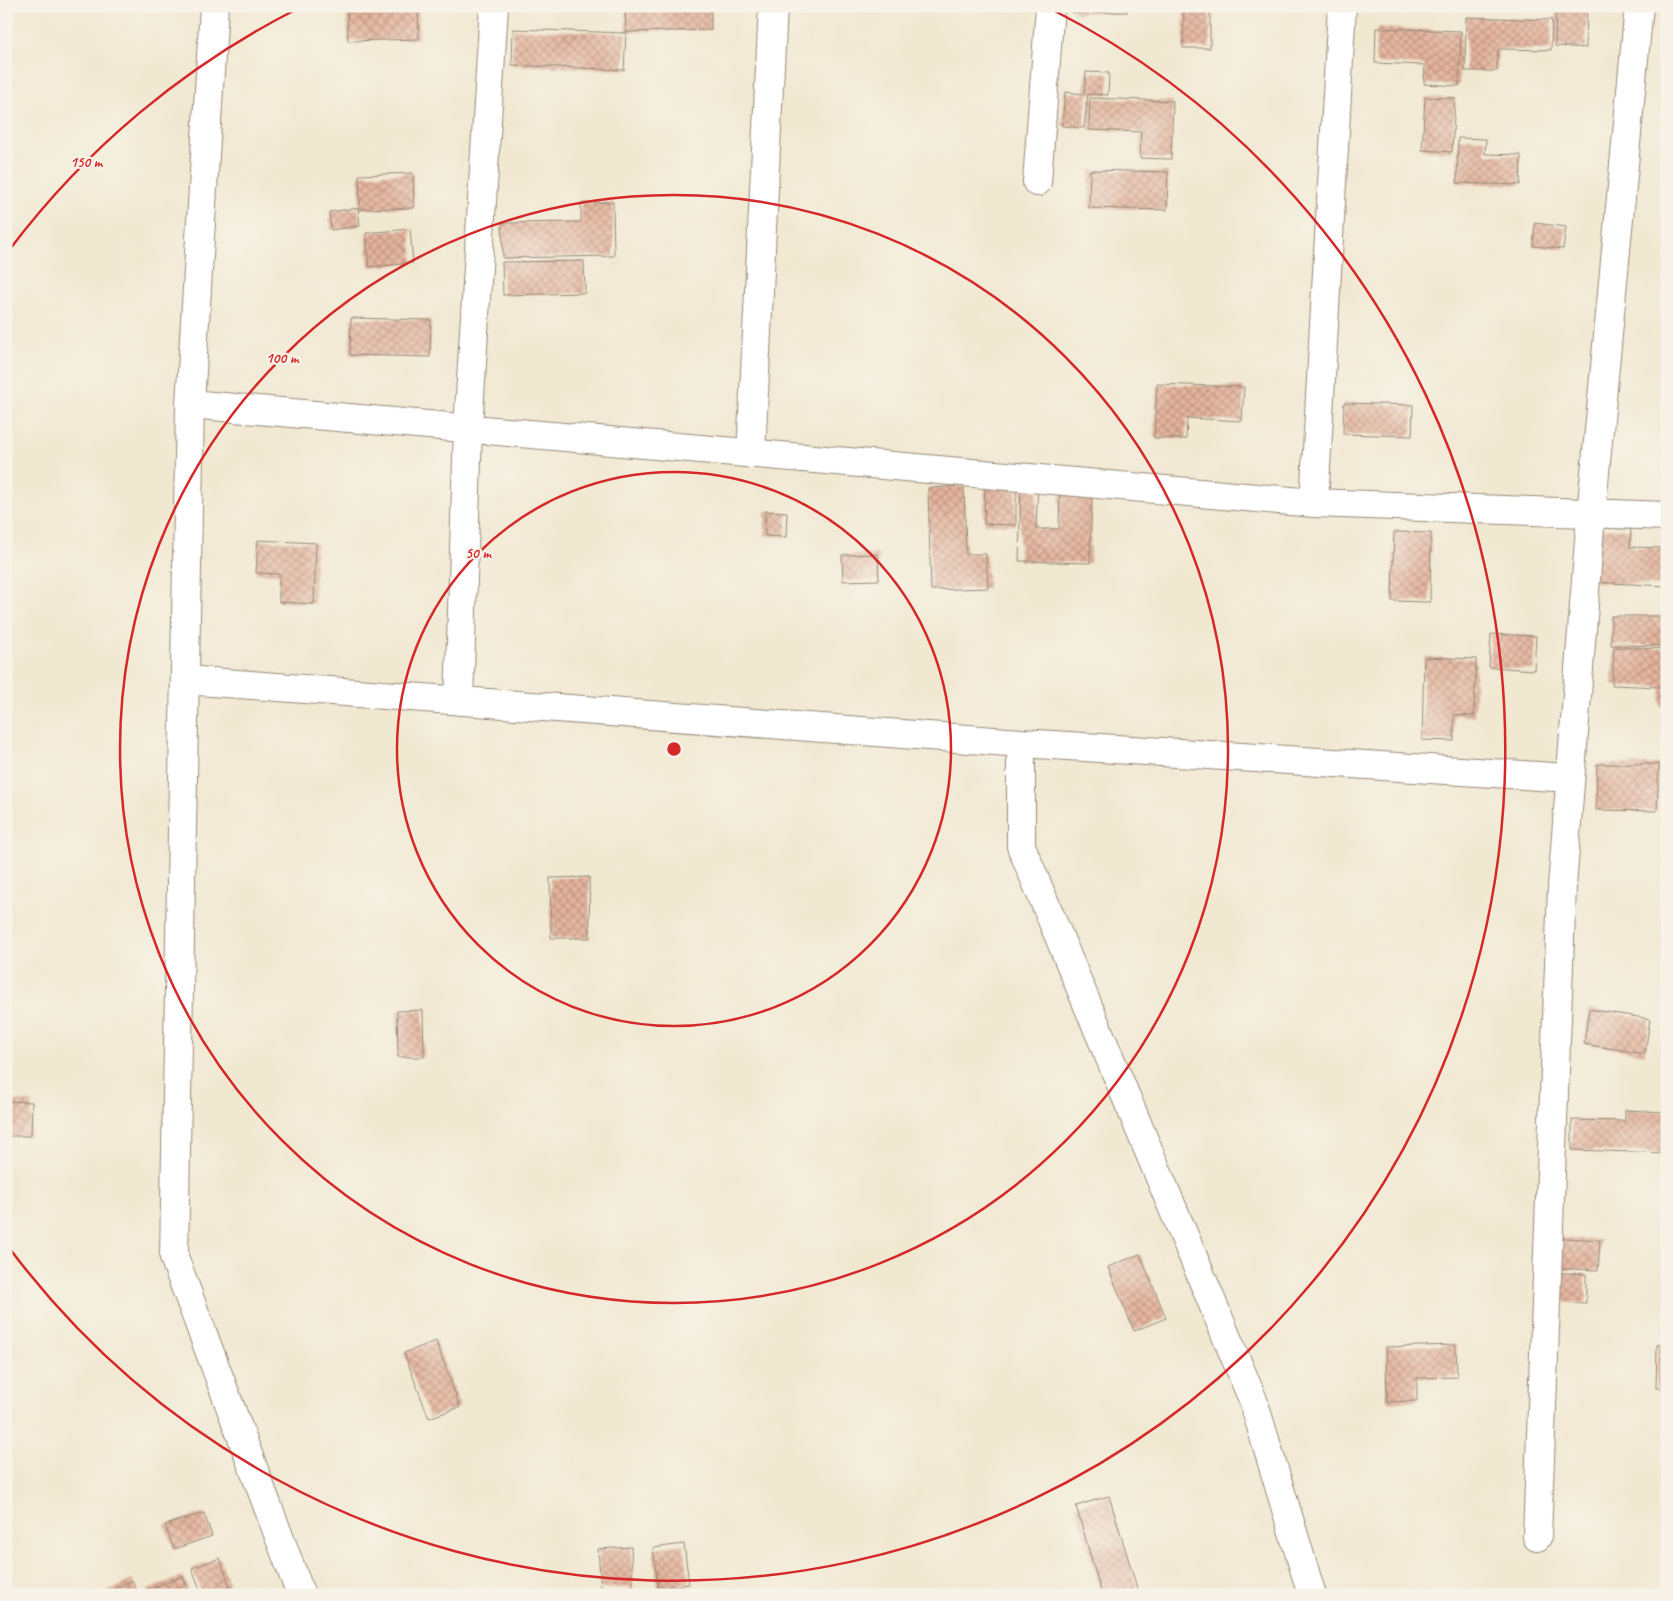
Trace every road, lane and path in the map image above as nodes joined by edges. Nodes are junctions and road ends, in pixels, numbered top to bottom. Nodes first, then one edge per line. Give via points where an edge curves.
1 (214, 6) edge
2 (494, 6) edge
3 (772, 6) edge
4 (1050, 6) edge
5 (1342, 6) edge
6 (1639, 6) edge
7 (1037, 182) dead end
8 (190, 404) junction
9 (468, 429) junction
10 (751, 454) junction
11 (1314, 503) junction
12 (1591, 515) junction
13 (1667, 516) edge
14 (185, 680) junction
15 (458, 701) junction
16 (1021, 743) junction
17 (1570, 778) junction
18 (1537, 1537) dead end
19 (301, 1595) edge
20 (1312, 1595) edge

1 - 8 street
2 - 9 street
3 - 10 street
4 - 7 street
5 - 11 street
6 - 12 street
8 - 9 street
8 - 14 street
9 - 10 street
9 - 15 street
10 - 11 street
11 - 12 street
12 - 13 street
12 - 17 street
14 - 15 street
14 - 19 street via 174,1257
15 - 16 street
16 - 17 street
16 - 20 street via 1021,846 1253,1400
17 - 18 street via 1562,887

